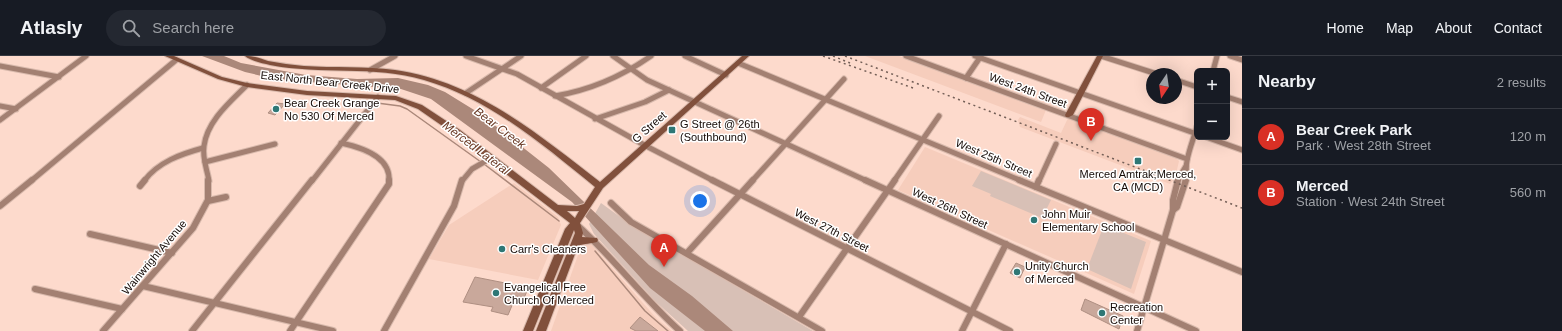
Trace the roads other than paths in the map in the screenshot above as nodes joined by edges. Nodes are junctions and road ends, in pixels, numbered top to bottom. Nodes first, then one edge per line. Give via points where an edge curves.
1 (86, 56) edge
2 (168, 56) edge
3 (248, 56) edge
4 (395, 56) edge
5 (466, 56) edge
6 (521, 56) edge
7 (586, 56) edge
8 (613, 56) edge
9 (651, 56) edge
10 (685, 56) edge
11 (746, 56) edge
12 (906, 56) edge
13 (1101, 56) edge
14 (1218, 56) edge
15 (1230, 56) edge
16 (979, 57) edge
17 (176, 60) junction
18 (1242, 60) edge
19 (738, 63) junction
20 (0, 66) edge
21 (503, 68) junction
22 (1214, 68) edge
23 (370, 70) junction
24 (1146, 70) edge
25 (631, 71) junction
26 (726, 75) junction
27 (59, 76) junction
28 (966, 78) junction
29 (844, 79) dead end
30 (1182, 82) edge
31 (247, 85) junction
32 (1194, 86) edge
33 (541, 88) junction
34 (669, 90) junction
35 (466, 93) junction
36 (1080, 93) junction
37 (556, 96) junction
38 (378, 97) junction
39 (1230, 98) edge
40 (826, 100) junction
41 (696, 102) junction
42 (1242, 102) edge
43 (0, 106) edge
44 (16, 109) junction
45 (1069, 115) junction
46 (939, 116) dead end
47 (595, 119) junction
48 (0, 120) edge
49 (1194, 133) edge
50 (924, 140) junction
51 (1194, 140) edge
52 (1214, 140) edge
53 (341, 143) junction
54 (275, 144) dead end
55 (786, 144) junction
56 (1056, 144) dead end
57 (646, 146) junction
58 (203, 148) junction
59 (1242, 150) edge
60 (1187, 159) junction
61 (486, 161) junction
62 (205, 162) junction
63 (140, 186) dead end
64 (600, 186) junction
65 (1036, 187) junction
66 (889, 190) junction
67 (740, 194) junction
68 (226, 197) dead end
69 (208, 201) junction
70 (611, 203) dead end
71 (0, 206) edge
72 (586, 206) junction
73 (556, 208) junction
74 (577, 220) junction
75 (90, 234) dead end
76 (594, 240) junction
77 (1164, 240) junction
78 (574, 244) junction
79 (1006, 244) junction
80 (847, 249) junction
81 (172, 253) junction
82 (687, 253) junction
83 (1242, 272) edge
84 (143, 286) junction
85 (35, 289) dead end
86 (214, 303) junction
87 (1144, 307) junction
88 (122, 309) junction
89 (972, 311) junction
90 (799, 317) junction
91 (295, 322) junction
92 (103, 331) edge
93 (192, 331) edge
94 (290, 331) edge
95 (333, 331) edge
96 (384, 331) edge
97 (528, 331) edge
98 (541, 331) edge
99 (680, 331) edge
100 (822, 331) edge
101 (962, 331) edge
102 (1010, 331) edge
103 (1137, 331) edge
104 (1196, 331) edge

1 - 27 street
2 - 17 street, East North Bear Creek Drive
3 - 23 street via 304,68
4 - 23 street
5 - 21 street, West 27th Street
6 - 21 street
7 - 33 street
8 - 25 street, West 26th Street
9 - 25 street
10 - 26 street
11 - 19 street, G Street
12 - 28 street, West 24th Street
13 - 24 street
13 - 36 street
14 - 22 street
15 - 18 street
16 - 28 street
16 - 36 street
17 - 31 street, East North Bear Creek Drive via 220,78
17 - 71 street
19 - 26 street, G Street
19 - 40 street, West 25th Street
20 - 27 street
21 - 33 street, West 27th Street
21 - 35 street
23 - 35 street via 416,75
25 - 34 street, West 26th Street
25 - 37 street via 593,88
26 - 41 street, G Street
27 - 44 street
28 - 45 street, West 24th Street
29 - 40 street
30 - 32 street
31 - 38 street, East North Bear Creek Drive via 307,93
31 - 58 street, Wainwright Avenue via 211,126
33 - 37 street, West 27th Street
34 - 41 street, West 26th Street
34 - 47 street via 645,102
35 - 64 street via 496,109
36 - 45 street
36 - 49 street
37 - 47 street, West 27th Street
38 - 53 street
38 - 61 street, East North Bear Creek Drive via 396,98 420,107 457,132
39 - 42 street
40 - 50 street, West 25th Street
40 - 55 street
41 - 55 street, West 26th Street
41 - 57 street, G Street
43 - 44 street
44 - 48 street
45 - 60 street, West 24th Street
46 - 50 street
47 - 57 street, West 27th Street
50 - 65 street, West 25th Street
50 - 66 street
51 - 60 street
52 - 59 street
53 - 86 street
53 - 91 street via 355,146 376,157 389,170 390,180
54 - 62 street
55 - 66 street, West 26th Street
55 - 67 street
56 - 65 street
57 - 64 street, G Street
57 - 67 street, West 27th Street
58 - 62 street, Wainwright Avenue
58 - 63 street via 176,156 160,165 146,176
60 - 77 street via 1177,181 1171,204 1173,210
61 - 73 street, East North Bear Creek Drive
61 - 96 street via 462,179 454,206
62 - 69 street, Wainwright Avenue via 209,177
64 - 72 street, G Street
65 - 77 street, West 25th Street
66 - 79 street, West 26th Street
66 - 80 street
67 - 80 street, West 27th Street
67 - 82 street
68 - 69 street
69 - 81 street, Wainwright Avenue via 197,222
70 - 82 street via 631,222
72 - 73 street via 571,210
72 - 74 street, G Street
73 - 74 street, East North Bear Creek Drive
74 - 76 street
74 - 78 street, G Street via 579,233
74 - 97 street, G Street via 569,229
75 - 81 street
76 - 78 street via 583,240
76 - 99 street via 654,308
77 - 83 street, West 25th Street
77 - 87 street
78 - 98 street, G Street
79 - 87 street, West 26th Street
79 - 89 street
80 - 89 street, West 27th Street
80 - 90 street
81 - 84 street, Wainwright Avenue
82 - 90 street
84 - 86 street
84 - 88 street, Wainwright Avenue
85 - 88 street
86 - 91 street
86 - 93 street
87 - 103 street
87 - 104 street, West 26th Street
88 - 92 street, Wainwright Avenue
89 - 101 street
89 - 102 street, West 27th Street
90 - 100 street
91 - 94 street
91 - 95 street

